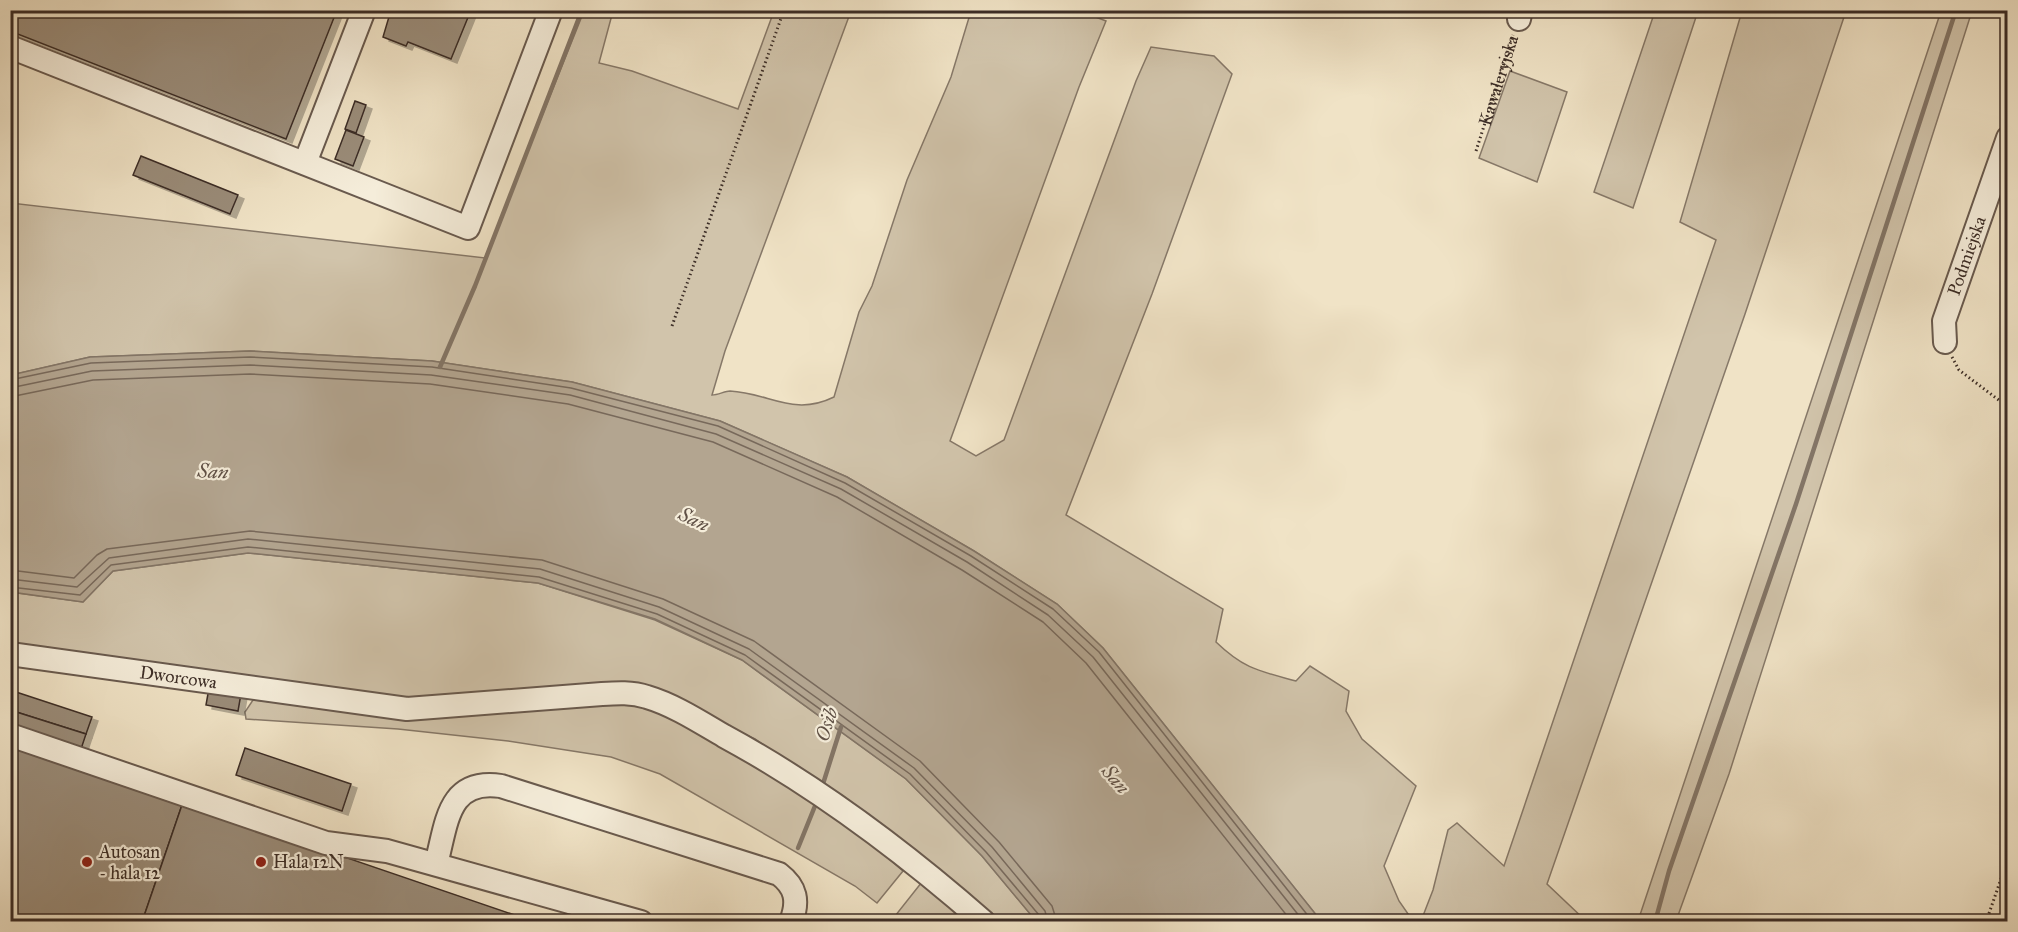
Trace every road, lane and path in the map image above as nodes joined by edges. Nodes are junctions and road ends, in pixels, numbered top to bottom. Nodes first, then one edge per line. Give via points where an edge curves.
1 (364, 10) edge
2 (551, 10) edge
3 (784, 10) edge
4 (1520, 15) edge
5 (10, 46) edge
6 (2007, 138) edge
7 (1476, 151) dead end
8 (305, 163) junction
9 (672, 326) dead end
10 (1945, 342) joint
11 (2007, 407) edge
12 (10, 654) edge
13 (10, 735) edge
14 (2007, 859) edge
15 (436, 864) junction
16 (641, 921) edge
17 (791, 921) edge
18 (984, 921) edge
19 (1986, 921) edge

1 - 8 street
2 - 8 street via 468,228
3 - 9 path
4 - 7 path, Kawaleryjska
5 - 8 street
6 - 10 street, Podmiejska via 1944,321
10 - 11 path via 1959,370
12 - 18 street, Dworcowa via 407,709 628,693 647,697 819,791
13 - 15 street via 326,843 387,851
14 - 19 path
15 - 16 street
15 - 17 street via 451,806 460,794 485,783 779,874 795,894 796,909

